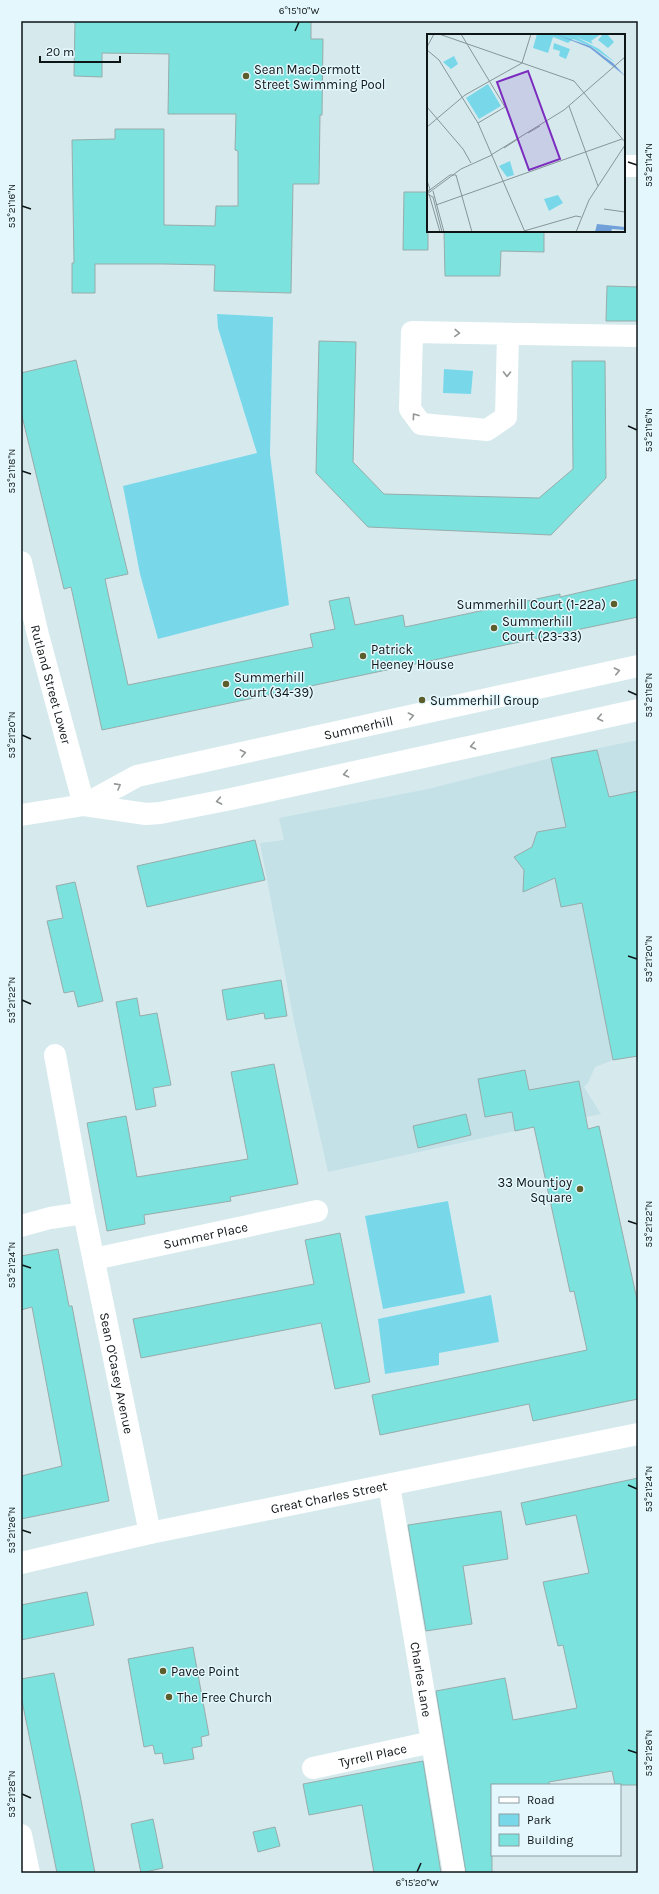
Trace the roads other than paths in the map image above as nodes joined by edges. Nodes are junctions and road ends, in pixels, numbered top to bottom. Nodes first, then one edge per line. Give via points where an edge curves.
1 (508, 334) junction
2 (638, 336) edge
3 (21, 562) edge
4 (29, 637) edge
5 (638, 666) edge
6 (638, 710) edge
7 (84, 805) junction
8 (21, 815) edge
9 (55, 1056) dead end
10 (317, 1211) dead end
11 (84, 1213) junction
12 (21, 1226) edge
13 (94, 1259) junction
14 (638, 1434) edge
15 (389, 1485) junction
16 (150, 1533) junction
17 (21, 1563) edge
18 (432, 1742) junction
19 (313, 1768) dead end
20 (21, 1835) edge
21 (29, 1873) edge
22 (454, 1873) edge

1 -> 1 street via 506,417 486,430 421,424 410,409 412,332
1 - 2 street
3 - 4 street, Rutland Street Lower
4 - 7 street, Rutland Street Lower
7 -> 5 street, Summerhill via 138,776
6 -> 7 street, Summerhill via 160,813 146,814
7 - 8 street, Summerhill
9 - 11 street, Sean O'Casey Avenue
10 - 13 street, Summer Place
11 - 12 street
11 - 13 street, Sean O'Casey Avenue
13 - 16 street, Sean O'Casey Avenue
14 - 15 street, Great Charles Street
15 - 16 street, Great Charles Street
15 - 18 street, Charles Lane
16 - 17 street, Great Charles Street
18 - 19 street, Tyrrell Place
18 - 22 street, Charles Lane
20 - 21 street

